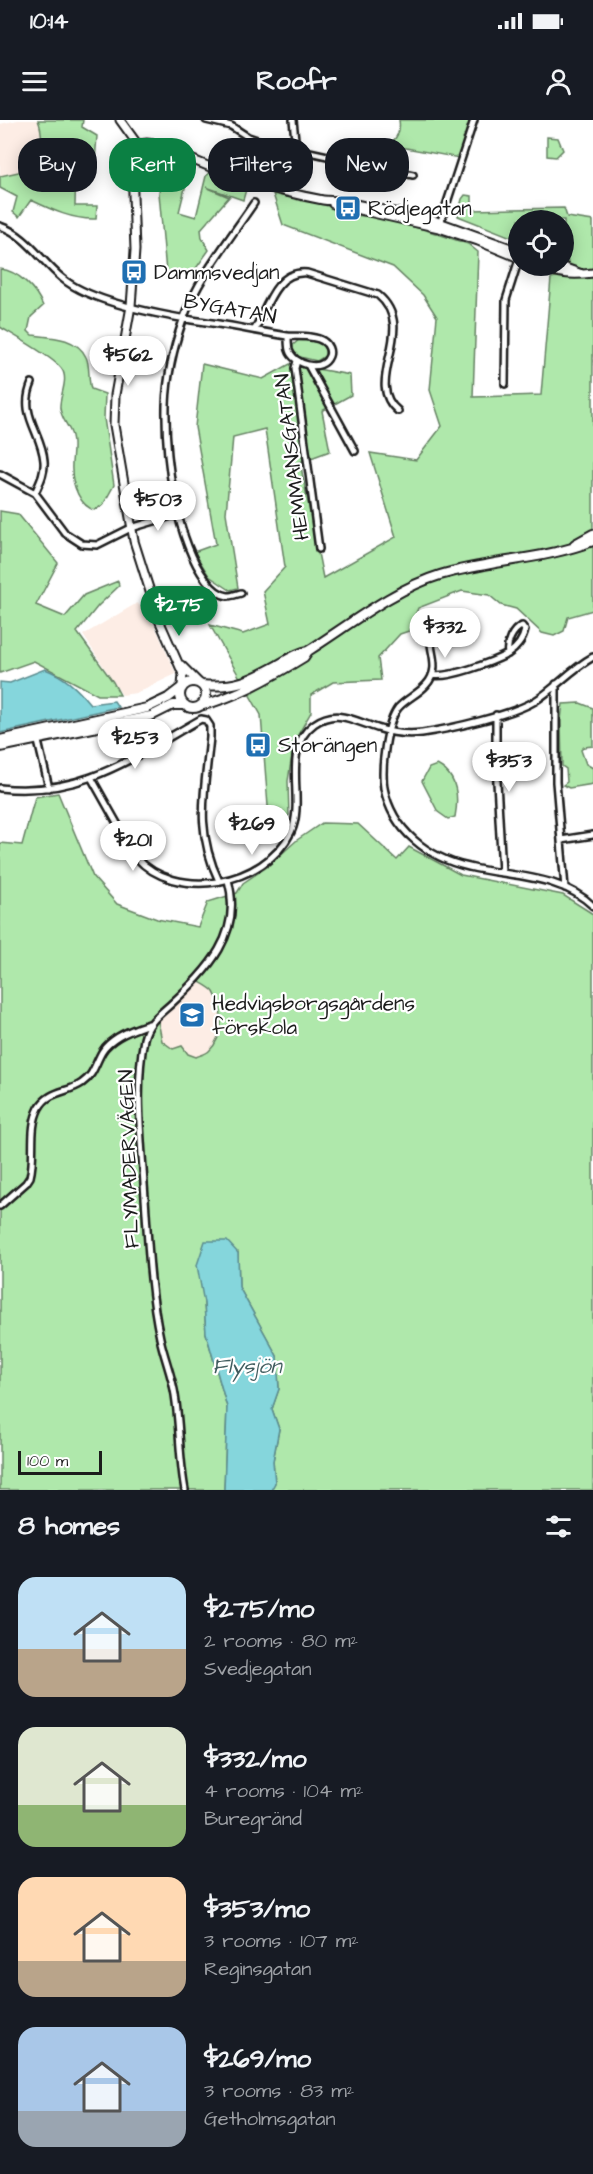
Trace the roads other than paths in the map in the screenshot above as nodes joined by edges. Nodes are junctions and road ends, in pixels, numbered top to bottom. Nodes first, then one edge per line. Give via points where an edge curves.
1 (120, 120) edge
2 (206, 120) edge
3 (293, 120) edge
4 (474, 120) edge
5 (133, 138) edge
6 (251, 138) edge
7 (295, 138) edge
8 (313, 152) edge
9 (413, 175) dead end
10 (133, 192) edge
11 (289, 192) edge
12 (254, 203) dead end
13 (439, 225) junction
14 (0, 226) edge
15 (508, 247) edge
16 (508, 254) edge
17 (574, 271) edge
18 (593, 273) edge
19 (582, 274) junction
20 (514, 276) edge
21 (574, 276) edge
22 (131, 306) junction
23 (183, 318) junction
24 (255, 329) junction
25 (288, 336) junction
26 (297, 361) junction
27 (308, 365) junction
28 (32, 383) dead end
29 (505, 384) dead end
30 (398, 411) dead end
31 (355, 451) dead end
32 (0, 474) edge
33 (35, 493) junction
34 (178, 514) junction
35 (131, 528) junction
36 (593, 534) edge
37 (593, 541) edge
38 (569, 548) junction
39 (319, 549) dead end
40 (241, 593) dead end
41 (467, 621) dead end
42 (308, 651) junction
43 (508, 654) junction
44 (593, 657) edge
45 (179, 663) junction
46 (432, 675) junction
47 (200, 683) junction
48 (556, 684) junction
49 (182, 687) junction
50 (185, 705) junction
51 (200, 706) junction
52 (496, 715) junction
53 (389, 732) junction
54 (37, 736) junction
55 (0, 740) edge
56 (0, 747) edge
57 (92, 779) junction
58 (0, 788) edge
59 (48, 788) junction
60 (593, 835) edge
61 (561, 840) junction
62 (502, 872) junction
63 (228, 880) junction
64 (219, 881) junction
65 (565, 888) junction
66 (593, 906) edge
67 (149, 1024) junction
68 (0, 1206) edge
69 (185, 1490) edge

1 - 5 street
2 - 6 street via 231,126
3 - 7 street
4 - 13 street
8 - 9 street
10 - 22 street via 135,250
11 - 13 street
12 - 23 street via 212,265
13 - 15 street
13 - 16 street
14 - 22 street, BYGATAN via 24,240 61,278 77,288
17 - 19 street
18 - 19 street
19 - 21 street
20 - 29 street via 506,300
22 - 23 street, BYGATAN
22 - 35 street via 113,410
23 - 24 street, BYGATAN
23 - 34 street via 170,366 166,402 166,432
24 - 25 street, BYGATAN
24 - 30 street via 280,282 298,272 378,295 393,314 395,327 385,382 387,397
25 - 26 street, BYGATAN via 289,350
25 - 27 street, BYGATAN via 326,343 329,357
26 - 27 street
26 - 39 street, HEMMANSGATAN
27 - 31 street
28 - 33 street via 27,407 44,463
32 - 33 street
33 - 35 street via 65,533 82,544 97,545
34 - 35 street
34 - 40 street via 188,549 208,583 228,596
35 - 45 street via 159,620
36 - 38 main road
37 - 38 main road
38 - 42 main road via 418,583
41 - 46 street via 441,627 431,635
42 - 47 main road via 229,686
42 - 51 main road via 263,682
43 - 43 street via 524,634 522,626 510,640
43 - 46 street via 462,671
44 - 48 street
45 - 47 street
45 - 49 street
46 - 53 street via 426,686 398,709
47 - 49 main road via 189,682
47 - 51 main road via 206,696
48 - 52 street via 524,707
48 - 61 street via 555,761
49 - 50 main road via 180,697
49 - 54 main road via 147,708
50 - 51 main road
50 - 54 main road via 173,705 151,716
52 - 53 street via 415,734
52 - 62 street
53 - 62 street via 382,775 392,812 406,833 442,858 471,868
53 - 63 street via 346,716 331,716 312,725 299,747 296,820 291,832 266,861
54 - 55 main road
54 - 56 main road
54 - 59 street
57 - 59 street
57 - 64 street via 146,868 183,882
57 - 64 street via 201,719 206,720 210,737 203,835
58 - 59 street
60 - 61 street
61 - 65 street
62 - 65 street
63 - 64 street
63 - 67 street via 231,923 219,951
65 - 66 street
67 - 68 street via 109,1044 91,1076 79,1085 55,1093 40,1107 30,1177
67 - 69 street, FLYMADERVÄGEN via 139,1088 149,1270 160,1338 175,1394

